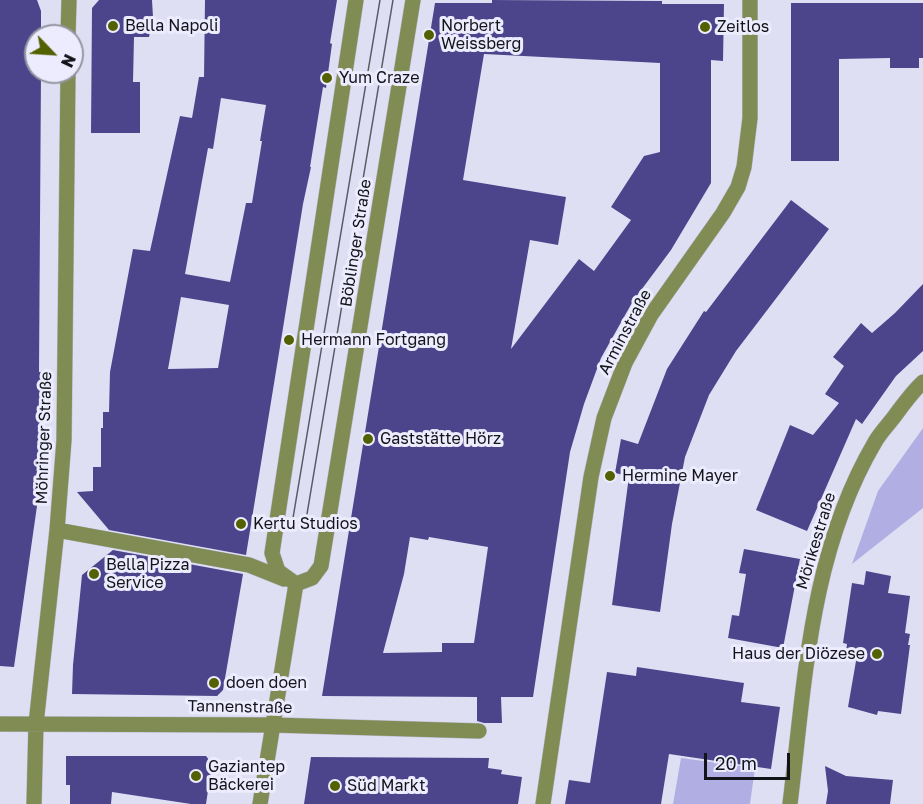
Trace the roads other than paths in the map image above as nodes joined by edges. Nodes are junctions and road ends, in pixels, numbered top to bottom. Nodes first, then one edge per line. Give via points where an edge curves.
1 (69, 0) edge
2 (356, 0) edge
3 (413, 0) edge
4 (750, 0) edge
5 (68, 24) edge
6 (68, 84) edge
7 (923, 382) edge
8 (57, 530) junction
9 (296, 584) junction
10 (0, 724) edge
11 (36, 724) junction
12 (273, 725) junction
13 (479, 731) dead end
14 (34, 804) edge
15 (260, 804) edge
16 (543, 804) edge
17 (790, 804) edge

1 - 5 street
2 - 9 street via 272,553 278,571
3 - 9 street, Böblinger Straße via 321,566 312,578
4 - 16 street, Arminstraße via 750,118 738,187 651,315 625,363 604,418 591,477
6 - 8 street, Möhringer Straße via 64,440
7 - 17 street, Mörikestraße via 876,441 849,493 824,566
8 - 9 street via 249,565
8 - 11 street, Möhringer Straße
9 - 12 street
10 - 11 street, Tannenstraße
11 - 12 street, Tannenstraße
11 - 14 street, Möhringer Straße
12 - 13 street, Tannenstraße
12 - 15 street

